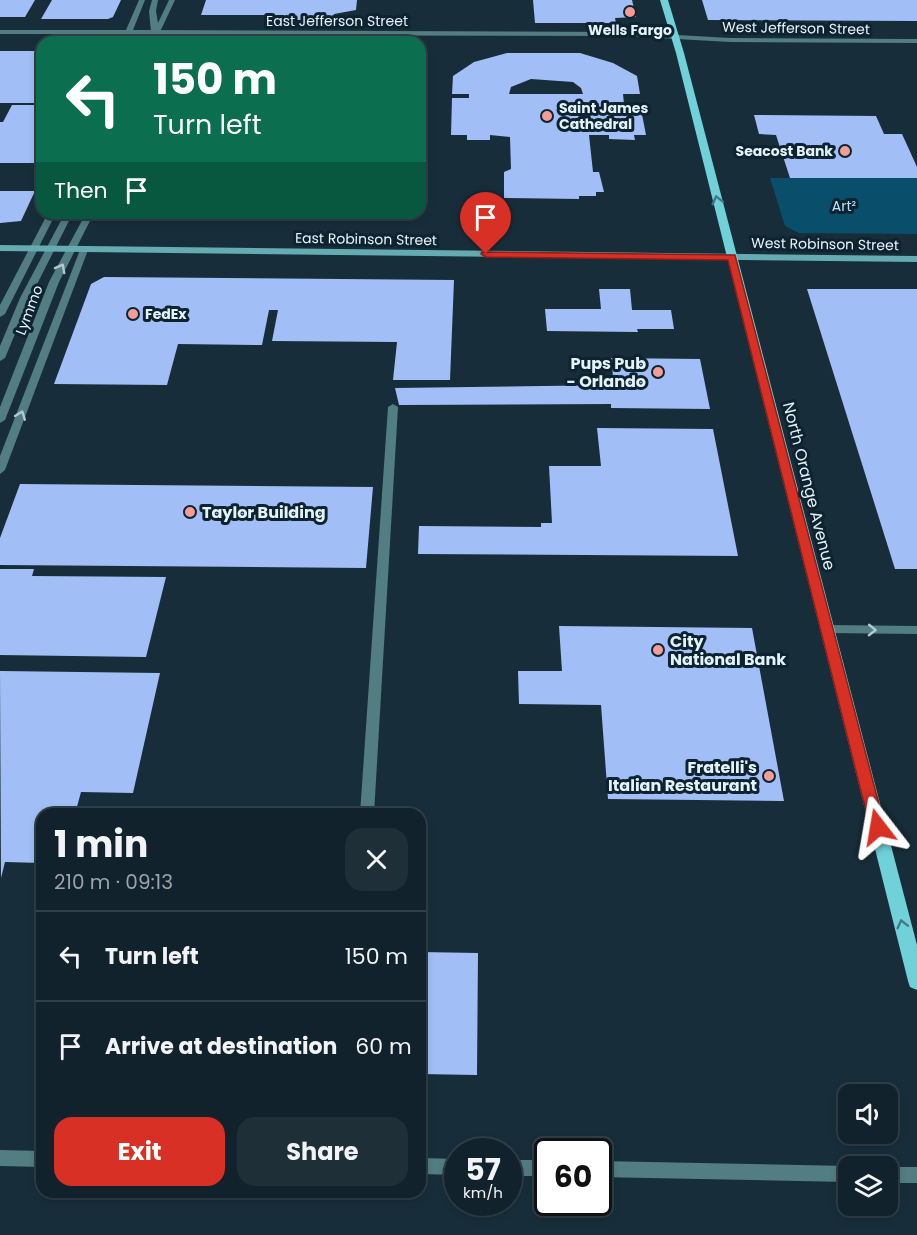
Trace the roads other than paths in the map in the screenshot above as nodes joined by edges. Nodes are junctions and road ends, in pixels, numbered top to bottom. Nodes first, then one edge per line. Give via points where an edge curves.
1 (142, 0) edge
2 (155, 0) edge
3 (172, 0) edge
4 (664, 0) edge
5 (0, 32) edge
6 (156, 32) junction
7 (129, 33) junction
8 (128, 36) edge
9 (156, 36) edge
10 (675, 37) junction
11 (917, 41) edge
12 (49, 219) edge
13 (66, 219) edge
14 (87, 219) edge
15 (0, 248) edge
16 (34, 249) junction
17 (51, 249) junction
18 (71, 250) junction
19 (84, 250) junction
20 (732, 257) junction
21 (917, 259) edge
22 (0, 314) edge
23 (0, 358) edge
24 (393, 407) dead end
25 (0, 420) edge
26 (0, 470) edge
27 (827, 629) junction
28 (917, 630) edge
29 (367, 808) edge
30 (917, 981) edge
31 (0, 1158) edge
32 (36, 1159) edge
33 (426, 1166) edge
34 (444, 1167) edge
35 (612, 1169) edge
36 (838, 1174) edge
37 (898, 1175) edge
38 (917, 1176) edge

1 - 7 street
2 - 6 street via 151,11
3 - 6 street
4 - 10 main road, North Orange Avenue
5 - 7 street, East Jefferson Street
6 - 7 street, East Jefferson Street
6 - 9 street
6 - 10 street, East Jefferson Street
7 - 8 street
10 - 11 street, West Jefferson Street
20 -> 10 main road, North Orange Avenue
12 - 16 street
13 - 17 street, Lymmo
14 - 18 street, Lymmo
15 - 16 main road, East Robinson Street
16 - 17 main road, East Robinson Street
16 - 22 street
17 - 18 main road, East Robinson Street
17 - 23 street, Lymmo
18 - 19 main road, East Robinson Street
25 -> 18 street, Lymmo via 54,282
19 - 20 main road, East Robinson Street
26 -> 19 street
20 - 21 main road, West Robinson Street
20 - 27 main road, North Orange Avenue
24 - 29 street
27 -> 28 street
30 -> 27 main road, North Orange Avenue
31 - 32 street
33 - 34 street
35 - 36 street
37 - 38 street

